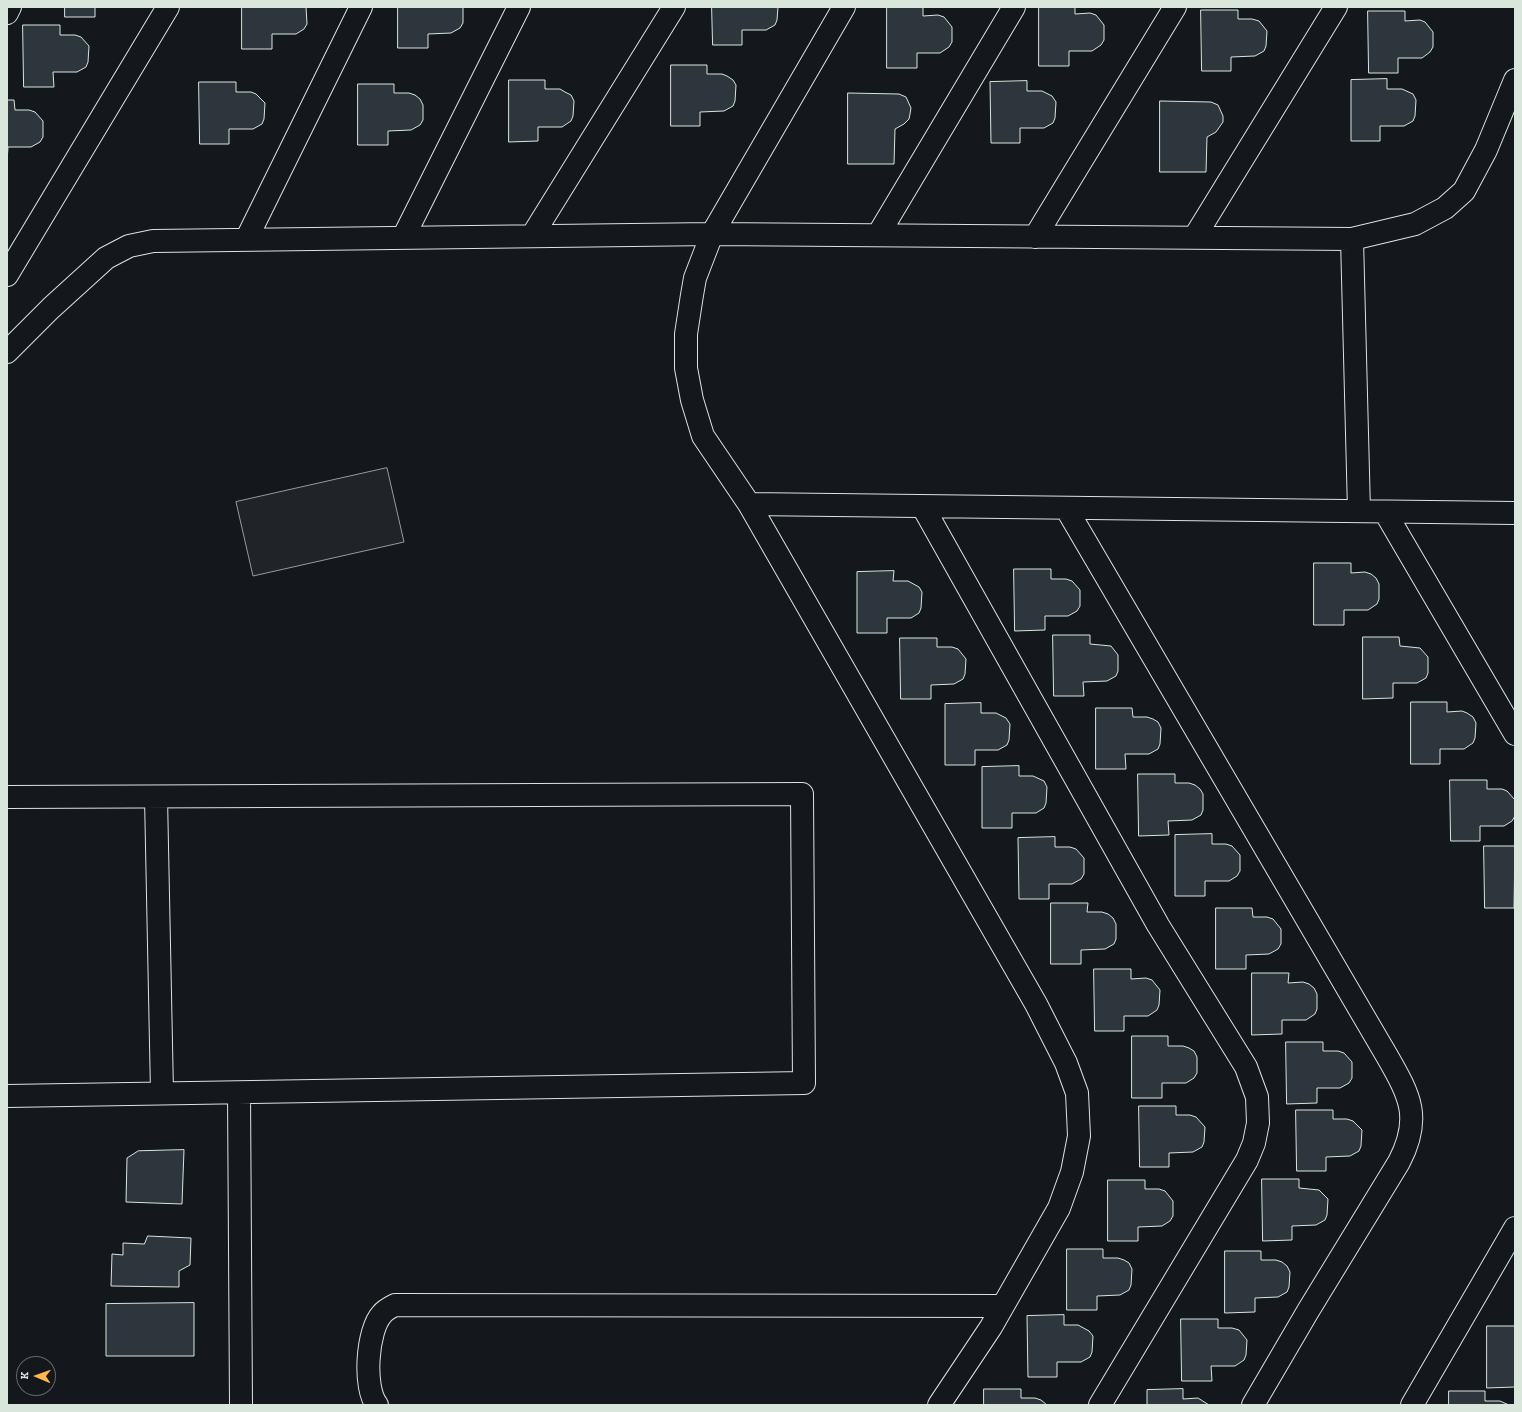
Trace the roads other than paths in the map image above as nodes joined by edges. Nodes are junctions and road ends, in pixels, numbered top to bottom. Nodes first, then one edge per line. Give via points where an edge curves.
1 (10, 7) edge
2 (168, 7) edge
3 (361, 7) edge
4 (519, 7) edge
5 (674, 7) edge
6 (844, 7) edge
7 (1014, 7) edge
8 (1174, 7) edge
9 (1336, 7) edge
10 (7, 13) edge
11 (1515, 80) edge
12 (712, 234) junction
13 (878, 235) junction
14 (532, 236) junction
15 (1035, 237) junction
16 (403, 238) junction
17 (1194, 238) junction
18 (1352, 239) junction
19 (246, 240) junction
20 (7, 275) edge
21 (7, 352) edge
22 (749, 504) junction
23 (923, 506) junction
24 (1066, 508) junction
25 (1359, 511) junction
26 (1385, 512) junction
27 (1515, 513) edge
28 (1515, 734) edge
29 (7, 797) edge
30 (156, 797) junction
31 (239, 1093) junction
32 (162, 1094) junction
33 (7, 1096) edge
34 (1515, 1228) edge
35 (1003, 1306) junction
36 (241, 1405) edge
37 (377, 1405) edge
38 (939, 1405) edge
39 (1100, 1405) edge
40 (1253, 1405) edge
41 (1412, 1405) edge

1 - 10 street
2 - 20 street
3 - 19 street
4 - 16 street
5 - 14 street
6 - 12 street
7 - 13 street
8 - 15 street
9 - 17 street
11 - 18 street via 1486,150 1464,191 1445,208 1415,224
12 - 13 street
12 - 14 street
12 - 22 street via 695,278 686,334 686,368 703,436
13 - 15 street
14 - 16 street
15 - 17 street
16 - 19 street
17 - 18 street
18 - 25 street
19 - 21 street via 153,241 129,246 106,258
22 - 23 street
22 - 35 street via 1036,1004 1066,1063 1077,1093 1079,1136 1072,1172 1060,1208
23 - 24 street
23 - 39 street via 1158,925 1246,1066 1257,1097 1258,1122 1247,1160
24 - 25 street
24 - 40 street via 1387,1056 1405,1088 1411,1109 1408,1144 1399,1162
25 - 26 street
26 - 27 street
26 - 28 street
29 - 30 street
30 - 31 street via 802,794 804,1083
30 - 32 street
31 - 32 street
31 - 36 street
32 - 33 street
34 - 41 street
35 - 37 street via 395,1304 381,1314 371,1335 368,1356 370,1389
35 - 38 street

